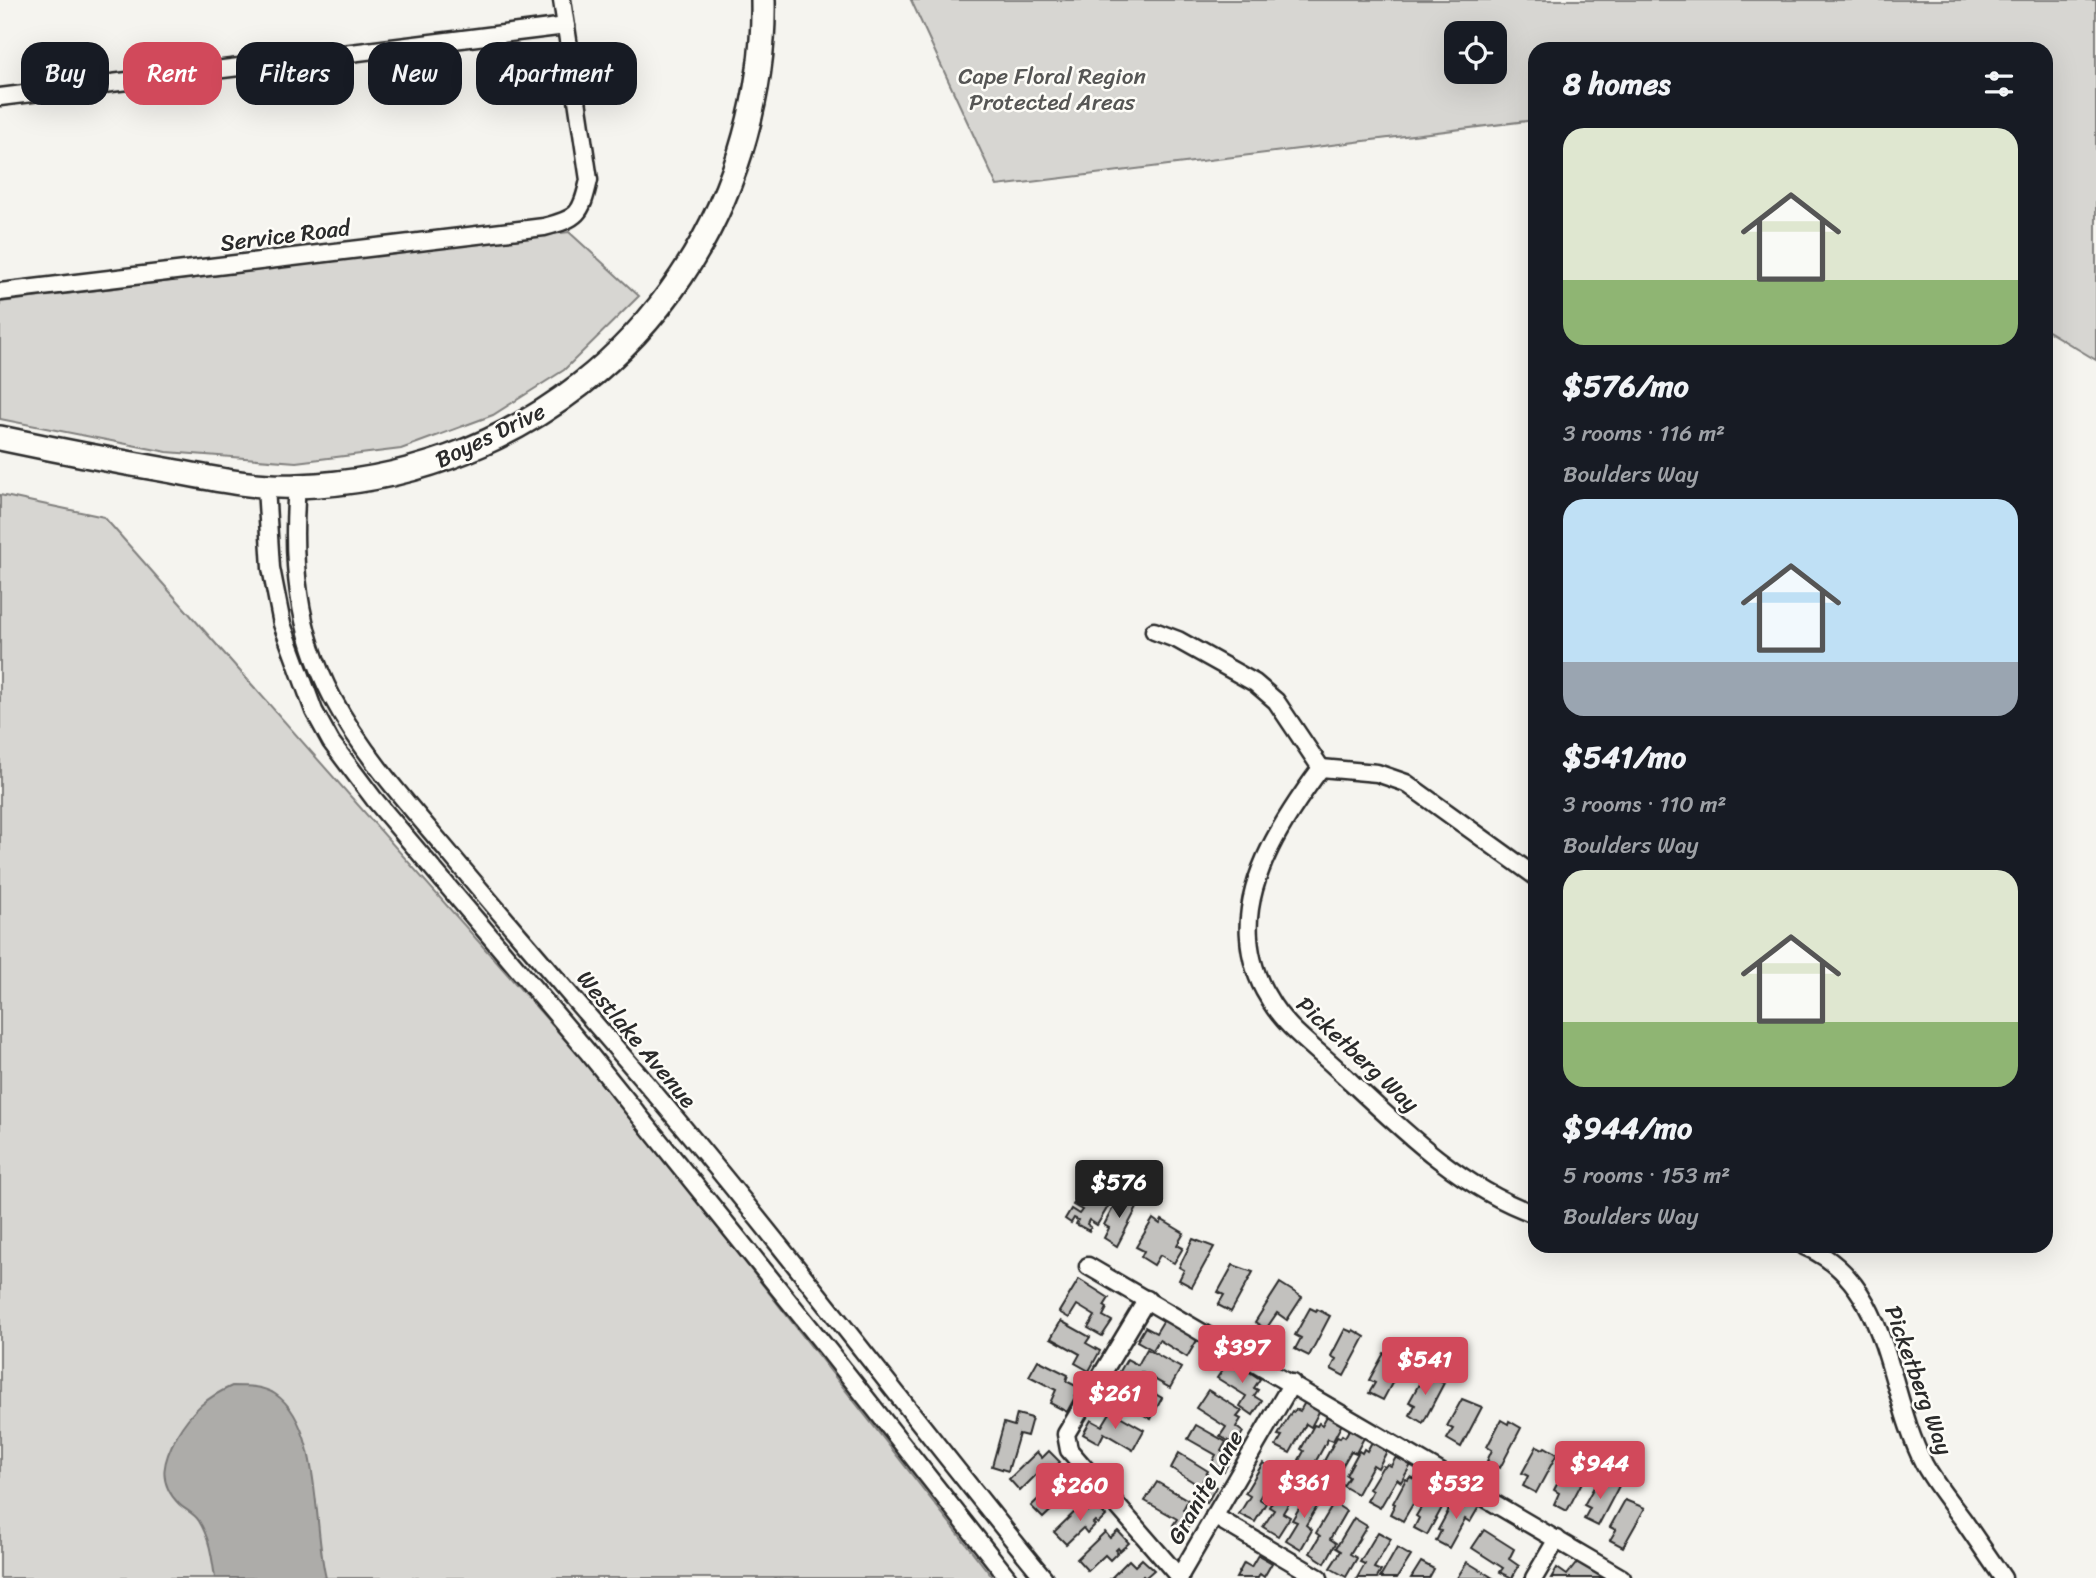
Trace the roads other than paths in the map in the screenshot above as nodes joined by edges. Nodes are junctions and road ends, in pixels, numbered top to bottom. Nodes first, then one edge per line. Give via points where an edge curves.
1 (562, 0) edge
2 (763, 0) edge
3 (566, 26) junction
4 (0, 96) edge
5 (0, 292) edge
6 (0, 439) edge
7 (297, 486) junction
8 (266, 487) junction
9 (1154, 631) dead end
10 (1321, 768) junction
11 (1528, 871) edge
12 (1528, 1211) edge
13 (1815, 1253) edge
14 (1088, 1266) dead end
15 (1147, 1299) junction
16 (1292, 1383) junction
17 (1214, 1517) junction
18 (1557, 1539) junction
19 (1009, 1578) edge
20 (1044, 1578) edge
21 (1179, 1578) edge
22 (1319, 1578) edge
23 (1534, 1578) edge
24 (1622, 1578) edge
25 (2003, 1578) edge

1 - 3 street
2 - 7 main road, Boyes Drive via 757,83 737,164 706,236 679,282 632,340 535,418 460,454 378,477
3 - 4 street
3 - 5 street, Service Road via 589,180 574,217 544,227
6 - 8 main road, Boyes Drive
7 - 8 main road, Boyes Drive
7 - 20 street, Westlake Avenue via 295,568 304,621 312,654 353,732 391,784 665,1107
8 - 19 street, Westlake Avenue via 271,568 282,624 314,711 331,741 587,1051
9 - 10 street via 1255,683 1276,701
10 - 11 street via 1377,773 1406,783
10 - 12 street, Picketberg Way via 1272,846 1251,901 1249,936 1257,976 1289,1026 1376,1105 1477,1186
13 - 25 street, Picketberg Way via 1839,1269 1875,1318 1924,1464
14 - 15 street
15 - 16 street
15 - 21 street via 1066,1434 1069,1450
16 - 17 street, Granite Lane
16 - 18 street
17 - 21 street, Granite Lane
17 - 22 street
18 - 23 street
18 - 24 street

